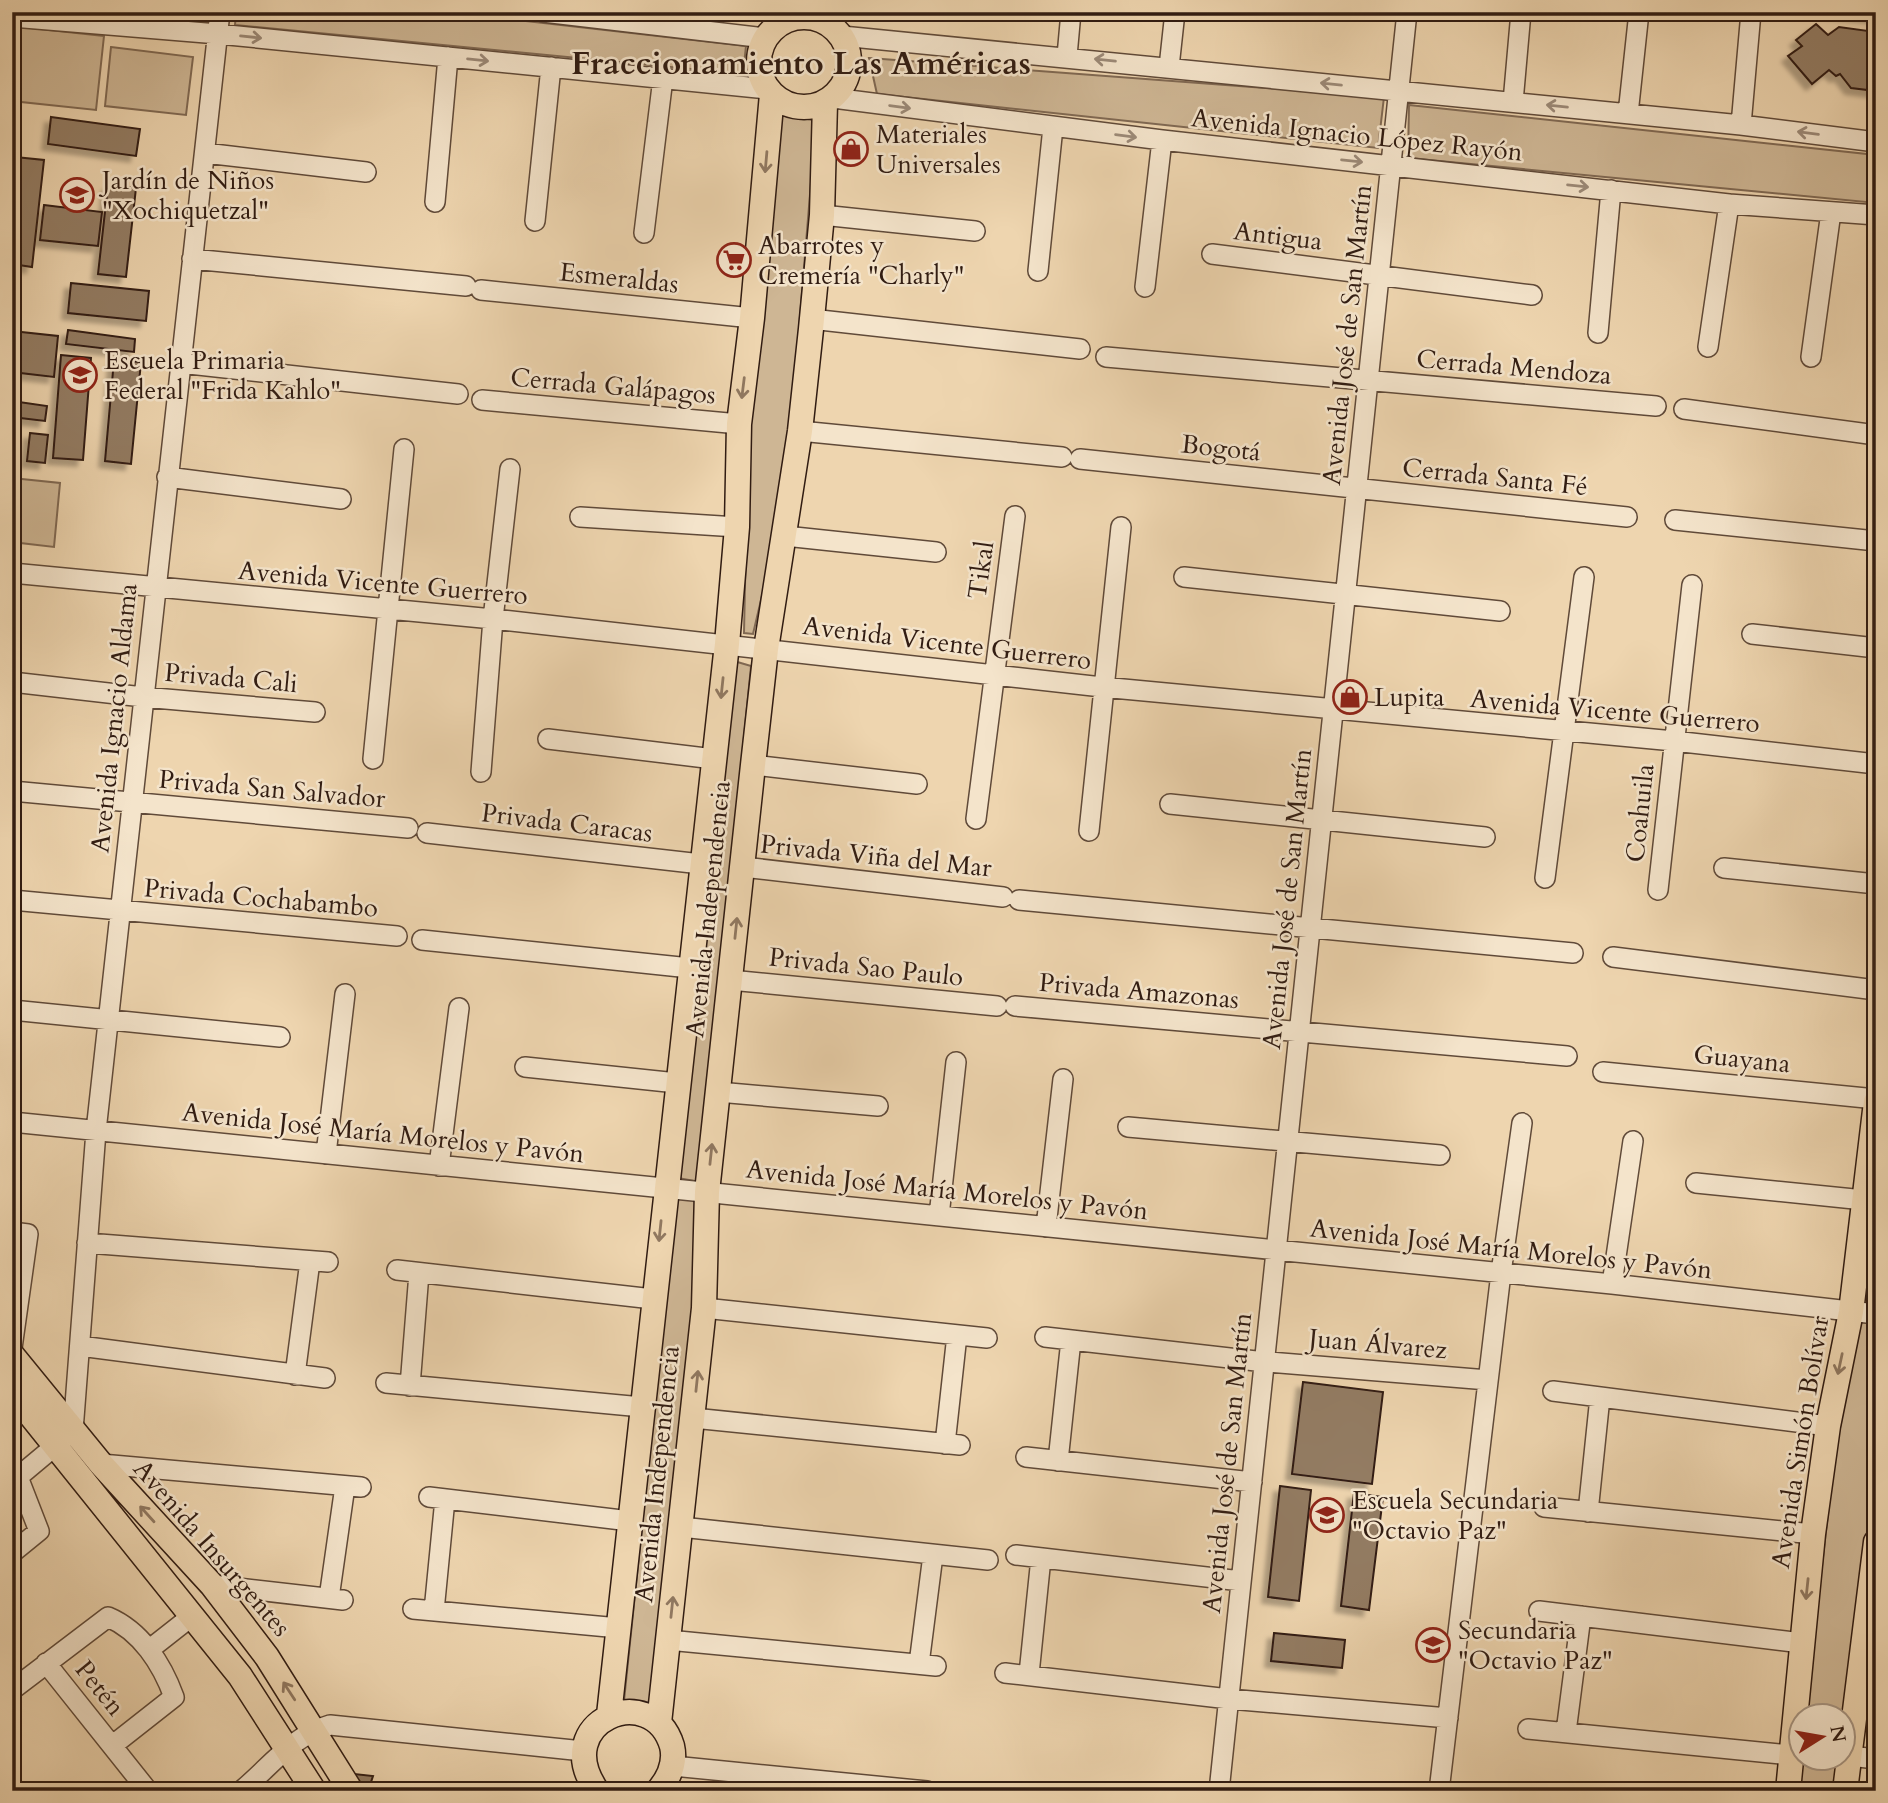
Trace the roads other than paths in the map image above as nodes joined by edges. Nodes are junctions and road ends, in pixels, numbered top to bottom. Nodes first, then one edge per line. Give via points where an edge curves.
1 (220, 12) edge
2 (1071, 12) edge
3 (1175, 12) edge
4 (1407, 12) edge
5 (1521, 12) edge
6 (1639, 12) edge
7 (1751, 12) edge
8 (556, 13) edge
9 (12, 17) edge
10 (776, 24) edge
11 (840, 26) edge
12 (218, 34) junction
13 (1067, 56) junction
14 (448, 57) junction
15 (551, 67) junction
16 (1169, 67) junction
17 (663, 78) junction
18 (770, 92) junction
19 (1399, 92) junction
20 (829, 100) junction
21 (1513, 102) junction
22 (1628, 114) junction
23 (1741, 125) junction
24 (1053, 127) junction
25 (1162, 140) junction
26 (1876, 142) edge
27 (205, 153) junction
28 (1391, 165) junction
29 (366, 172) dead end
30 (1611, 190) junction
31 (435, 202) dead end
32 (1728, 204) junction
33 (1831, 212) junction
34 (822, 215) junction
35 (1876, 215) edge
36 (535, 221) dead end
37 (975, 230) dead end
38 (645, 233) dead end
39 (1212, 254) dead end
40 (192, 258) junction
41 (1038, 271) dead end
42 (1379, 275) junction
43 (1145, 287) dead end
44 (1532, 295) dead end
45 (752, 318) junction
46 (811, 318) junction
47 (1598, 333) dead end
48 (1708, 347) dead end
49 (1080, 349) dead end
50 (1106, 357) dead end
51 (1811, 358) dead end
52 (180, 363) junction
53 (1368, 380) junction
54 (458, 394) dead end
55 (482, 400) dead end
56 (1656, 406) dead end
57 (1684, 410) dead end
58 (738, 424) junction
59 (800, 431) junction
60 (1876, 435) edge
61 (404, 449) dead end
62 (510, 469) dead end
63 (167, 477) junction
64 (1357, 489) junction
65 (341, 499) dead end
66 (1015, 516) dead end
67 (580, 517) dead end
68 (1627, 517) dead end
69 (1675, 520) dead end
70 (737, 527) junction
71 (1121, 527) dead end
72 (785, 536) junction
73 (1876, 541) edge
74 (936, 552) dead end
75 (12, 573) edge
76 (1584, 577) dead end
77 (1184, 578) dead end
78 (1692, 585) dead end
79 (155, 589) junction
80 (1346, 595) junction
81 (388, 609) junction
82 (1500, 611) dead end
83 (493, 619) junction
84 (1752, 634) dead end
85 (727, 644) junction
86 (1876, 648) edge
87 (766, 649) junction
88 (994, 673) junction
89 (12, 682) edge
90 (1102, 687) junction
91 (143, 697) junction
92 (1334, 711) junction
93 (315, 712) dead end
94 (1563, 732) junction
95 (548, 738) dead end
96 (1674, 741) junction
97 (373, 759) dead end
98 (714, 759) junction
99 (1876, 764) edge
100 (753, 765) junction
101 (481, 772) dead end
102 (917, 784) dead end
103 (12, 791) edge
104 (131, 803) junction
105 (1170, 804) dead end
106 (976, 819) dead end
107 (1322, 820) junction
108 (408, 828) dead end
109 (1088, 831) dead end
110 (427, 833) dead end
111 (1485, 837) dead end
112 (701, 864) junction
113 (743, 867) junction
114 (1724, 868) dead end
115 (1545, 878) dead end
116 (1876, 884) edge
117 (1658, 890) dead end
118 (12, 900) edge
119 (120, 912) junction
120 (1310, 928) junction
121 (397, 936) dead end
122 (422, 940) dead end
123 (1573, 953) dead end
124 (1612, 957) dead end
125 (690, 968) junction
126 (730, 980) junction
127 (1876, 990) edge
128 (345, 994) dead end
129 (1006, 1006) joint
130 (459, 1008) dead end
131 (12, 1010) edge
132 (108, 1020) junction
133 (1299, 1032) junction
134 (280, 1037) dead end
135 (1567, 1056) dead end
136 (956, 1062) dead end
137 (525, 1067) dead end
138 (1603, 1072) dead end
139 (1063, 1079) dead end
140 (677, 1083) junction
141 (718, 1092) junction
142 (1876, 1101) edge
143 (878, 1106) dead end
144 (12, 1122) edge
145 (1522, 1123) dead end
146 (1128, 1127) dead end
147 (96, 1131) junction
148 (1288, 1141) junction
149 (1633, 1141) dead end
150 (326, 1154) junction
151 (1440, 1155) dead end
152 (439, 1166) junction
153 (1696, 1184) dead end
154 (665, 1188) junction
155 (707, 1192) junction
156 (1864, 1200) junction
157 (939, 1216) junction
158 (1046, 1227) junction
159 (12, 1232) edge
160 (87, 1243) junction
161 (1276, 1251) junction
162 (397, 1270) dead end
163 (419, 1273) junction
164 (1501, 1273) junction
165 (1612, 1284) junction
166 (653, 1299) junction
167 (704, 1308) junction
168 (1851, 1312) junction
169 (1876, 1314) edge
170 (957, 1335) junction
171 (1045, 1337) dead end
172 (987, 1338) dead end
173 (1071, 1340) junction
174 (80, 1346) junction
175 (12, 1348) edge
176 (12, 1355) edge
177 (1265, 1362) junction
178 (295, 1375) junction
179 (325, 1378) dead end
180 (1488, 1380) junction
181 (386, 1383) dead end
182 (410, 1386) junction
183 (1553, 1391) dead end
184 (12, 1392) edge
185 (1600, 1397) junction
186 (642, 1406) junction
187 (693, 1418) junction
188 (1828, 1426) junction
189 (64, 1439) junction
190 (1026, 1457) dead end
191 (1058, 1461) junction
192 (101, 1465) junction
193 (15, 1475) edge
194 (1252, 1482) junction
195 (1545, 1507) dead end
196 (1588, 1512) junction
197 (630, 1521) junction
198 (681, 1527) junction
199 (1813, 1534) junction
200 (1876, 1543) edge
201 (12, 1553) edge
202 (933, 1555) junction
203 (1016, 1555) dead end
204 (1041, 1558) junction
205 (988, 1560) dead end
206 (1241, 1581) junction
207 (212, 1586) junction
208 (412, 1609) dead end
209 (434, 1611) junction
210 (1539, 1611) dead end
211 (192, 1616) junction
212 (1581, 1616) junction
213 (619, 1628) junction
214 (668, 1640) junction
215 (1802, 1643) junction
216 (150, 1649) junction
217 (1869, 1653) edge
218 (47, 1663) junction
219 (1005, 1673) dead end
220 (1030, 1674) junction
221 (12, 1690) edge
222 (1229, 1699) junction
223 (1796, 1702) edge
224 (609, 1715) junction
225 (1448, 1718) junction
226 (659, 1723) junction
227 (1856, 1723) edge
228 (314, 1729) junction
229 (1528, 1729) dead end
230 (1566, 1732) junction
231 (113, 1745) junction
232 (287, 1745) junction
233 (583, 1751) junction
234 (1786, 1755) edge
235 (1856, 1757) edge
236 (1876, 1759) edge
237 (673, 1766) junction
238 (1789, 1772) edge
239 (1848, 1772) edge
240 (770, 1783) edge
241 (899, 1789) edge
242 (148, 1791) edge
243 (241, 1791) edge
244 (314, 1791) edge
245 (351, 1791) edge
246 (597, 1791) edge
247 (658, 1791) edge
248 (928, 1791) edge
249 (1219, 1791) edge
250 (1439, 1791) edge
251 (1788, 1791) edge
252 (1845, 1791) edge

1 - 12 street, Avenida Ignacio Aldama
2 - 13 street
3 - 16 street
4 - 19 street, Avenida José de San Martín
5 - 21 street
6 - 22 street
7 - 23 street
8 - 10 street
9 - 12 street
10 - 11 main road via 810,16
10 - 18 main road via 760,55 760,73
11 - 13 street, Avenida Ignacio López Rayón
11 - 20 main road via 848,48 848,75
12 -> 14 street
12 - 27 street, Avenida Ignacio Aldama
16 -> 13 street, Avenida Ignacio López Rayón
14 -> 15 street
14 - 31 street
15 - 17 street
15 - 36 street
19 -> 16 street, Avenida Ignacio López Rayón
17 - 18 street
17 - 38 street
18 - 20 main road via 797,107
18 -> 45 main road, Avenida Independencia
19 - 21 street, Avenida Ignacio López Rayón
19 - 28 street, Avenida José de San Martín
20 -> 24 street, Avenida Ignacio López Rayón
20 - 34 main road, Avenida Independencia
22 -> 21 street, Avenida Ignacio López Rayón
22 - 23 street, Avenida Ignacio López Rayón
26 -> 23 street, Avenida Ignacio López Rayón
24 -> 25 street, Avenida Ignacio López Rayón
24 - 41 street
25 -> 28 street, Avenida Ignacio López Rayón
25 - 43 street
27 - 29 street
27 - 40 street, Avenida Ignacio Aldama
28 -> 30 street, Avenida Ignacio López Rayón
28 - 42 street, Avenida José de San Martín
30 - 32 street, Avenida Ignacio López Rayón
30 - 47 street
32 - 33 street, Avenida Ignacio López Rayón
32 - 48 street
33 - 35 street, Avenida Ignacio López Rayón
33 - 51 street
34 - 37 street
34 - 46 main road, Avenida Independencia
39 - 42 street, Antigua
40 - 45 street, Esmeraldas
40 - 52 street, Avenida Ignacio Aldama
42 - 44 street, Antigua
42 - 53 street, Avenida José de San Martín
45 -> 58 main road, Avenida Independencia
46 - 49 street
46 - 59 main road, Avenida Independencia
50 - 53 street, Cerrada Mendoza
52 - 54 street
52 - 63 street, Avenida Ignacio Aldama
53 - 56 street, Cerrada Mendoza
53 - 64 street, Avenida José de San Martín
55 - 58 street, Cerrada Galápagos
57 - 60 street
58 - 70 main road, Avenida Independencia
59 - 64 street, Bogotá
59 - 72 main road, Avenida Independencia
61 - 81 street
62 - 83 street
63 - 65 street
63 - 79 street, Avenida Ignacio Aldama
64 - 68 street, Cerrada Santa Fé
64 - 80 street, Avenida José de San Martín
66 - 88 street, Tikal
67 - 70 street
69 - 73 street
70 - 85 main road, Avenida Independencia
71 - 90 street
72 - 74 street
72 - 87 main road, Avenida Independencia
75 - 79 street, Avenida Vicente Guerrero
76 - 94 street
77 - 80 street
78 - 96 street, Coahuila
79 - 81 street, Avenida Vicente Guerrero
79 - 91 street, Avenida Ignacio Aldama
80 - 82 street
80 - 92 street, Avenida José de San Martín
81 - 83 street, Avenida Vicente Guerrero
81 - 97 street
83 - 85 street, Avenida Vicente Guerrero
83 - 101 street
84 - 86 street
85 - 87 street, Avenida Vicente Guerrero
85 -> 98 main road, Avenida Independencia
87 - 88 street, Avenida Vicente Guerrero
87 - 100 main road, Avenida Independencia
88 - 90 street, Avenida Vicente Guerrero
88 - 106 street, Tikal
89 - 91 street, Privada Cali
90 - 92 street, Avenida Vicente Guerrero
90 - 109 street
91 - 93 street, Privada Cali
91 - 104 street, Avenida Ignacio Aldama
92 - 94 street, Avenida Vicente Guerrero
92 - 107 street, Avenida José de San Martín
94 - 96 street, Avenida Vicente Guerrero
94 - 115 street
95 - 98 street
96 - 99 street, Avenida Vicente Guerrero
96 - 117 street, Coahuila
98 - 112 main road, Avenida Independencia
100 - 102 street
100 - 113 main road, Avenida Independencia
103 - 104 street, Privada San Salvador
104 - 108 street, Privada San Salvador
104 - 119 street, Avenida Ignacio Aldama
105 - 107 street
107 - 111 street
107 - 120 street, Avenida José de San Martín
110 - 112 street, Privada Caracas
112 - 125 main road, Avenida Independencia
113 - 120 street, Privada Viña del Mar
126 -> 113 main road, Avenida Independencia
114 - 116 street
118 - 119 street, Privada Cochabambo
119 - 121 street, Privada Cochabambo
119 - 132 street, Avenida Ignacio Aldama
120 - 123 street, Privada Viña del Mar
120 - 133 street, Avenida José de San Martín
122 - 125 street
124 - 127 street
125 - 140 main road, Avenida Independencia
126 - 129 street, Privada Sao Paulo
126 - 141 main road, Avenida Independencia
128 - 150 street
129 - 133 street, Privada Amazonas
130 - 152 street
131 - 132 street
132 - 134 street
132 - 147 street, Avenida Ignacio Aldama
133 - 135 street, Privada Amazonas
133 - 148 street, Avenida José de San Martín
136 - 157 street
137 - 140 street
138 - 142 street, Guayana
139 - 158 street
140 - 154 main road, Avenida Independencia
141 - 143 street
155 -> 141 main road, Avenida Independencia
142 - 156 main road, Avenida Simón Bolívar
144 - 147 street, Avenida José María Morelos y Pavón
145 - 164 street
146 - 148 street
147 - 150 street, Avenida José María Morelos y Pavón
147 - 160 street, Avenida Ignacio Aldama
148 - 151 street
148 - 161 street, Avenida José de San Martín
149 - 165 street
150 - 152 street, Avenida José María Morelos y Pavón
152 - 154 street, Avenida José María Morelos y Pavón
153 - 156 street
154 - 155 street, Avenida José María Morelos y Pavón
154 -> 166 main road, Avenida Independencia
155 - 157 street, Avenida José María Morelos y Pavón
155 - 167 main road, Avenida Independencia
156 - 168 main road, Avenida Simón Bolívar
157 - 158 street, Avenida José María Morelos y Pavón
158 - 161 street, Avenida José María Morelos y Pavón
159 - 175 street via 28,1234
160 - 174 street, Avenida Ignacio Aldama
160 - 178 street via 319,1261
161 - 164 street, Avenida José María Morelos y Pavón
161 - 177 street, Avenida José de San Martín
162 - 163 street
163 - 166 street
163 - 182 street
164 - 165 street, Avenida José María Morelos y Pavón
164 - 180 street
165 - 168 street, Avenida José María Morelos y Pavón
166 - 186 main road, Avenida Independencia
167 - 170 street
187 -> 167 main road, Avenida Independencia
168 - 169 street, Avenida José María Morelos y Pavón
168 -> 188 main road, Avenida Simón Bolívar
170 - 172 street
170 - 187 street via 953,1445
171 - 173 street, Juan Álvarez
173 - 177 street, Juan Álvarez
173 - 191 street
174 - 178 street
174 - 189 street, Avenida Ignacio Aldama
176 - 189 main road, Avenida Insurgentes
177 - 180 street, Juan Álvarez
177 - 194 street, Avenida José de San Martín
178 - 179 street
180 - 225 street
181 - 182 street
182 - 186 street
183 - 185 street
184 - 189 main road, Avenida Insurgentes
185 - 188 street
185 - 196 street
186 - 197 main road, Avenida Independencia
187 - 198 main road, Avenida Independencia
188 - 199 main road, Avenida Simón Bolívar
189 - 192 main road, Avenida Insurgentes
189 - 193 street
189 - 211 main road, Avenida Insurgentes
190 - 191 street
191 - 194 street
207 -> 192 main road, Avenida Insurgentes
192 - 207 street via 353,1486 336,1599
193 - 201 street via 39,1531
194 - 206 street, Avenida José de San Martín
195 - 196 street
196 - 199 street
197 - 209 street via 437,1498
197 - 213 main road, Avenida Independencia
198 - 202 street
214 -> 198 main road, Avenida Independencia
199 -> 215 main road, Avenida Simón Bolívar
200 - 217 main road
202 - 205 street
202 - 214 street via 928,1665
203 - 204 street
204 - 206 street
204 - 220 street
206 - 222 street, Avenida José de San Martín
228 -> 207 main road, Avenida Insurgentes via 267,1657
208 - 209 street
209 - 213 street
210 - 212 street
211 - 216 street
211 - 232 main road, Avenida Insurgentes
212 - 215 street
212 - 230 street
213 - 224 main road, Avenida Independencia
214 - 226 main road, Avenida Independencia
215 - 223 main road, Avenida Simón Bolívar
216 - 218 street, Petén via 122,1623 108,1617
216 - 231 street, Petén via 174,1697
217 - 227 main road
218 - 221 street, Petén
218 - 231 street, Petén
219 - 220 street
220 - 222 street
222 - 225 street
222 - 249 street, Avenida José de San Martín
224 - 226 main road via 644,1714
224 - 233 main road via 592,1730
225 - 250 street
226 - 237 main road via 673,1750
228 - 232 street
228 - 233 street via 349,1725
228 - 245 main road, Avenida Insurgentes
229 - 230 street
230 - 234 street
231 - 242 street, Petén
232 - 243 street
232 - 244 main road, Avenida Insurgentes
233 - 246 main road via 585,1772
235 - 236 street
237 - 240 street
237 - 247 main road
238 - 251 main road, Avenida Simón Bolívar
239 - 252 main road
240 - 241 street
241 - 248 street

